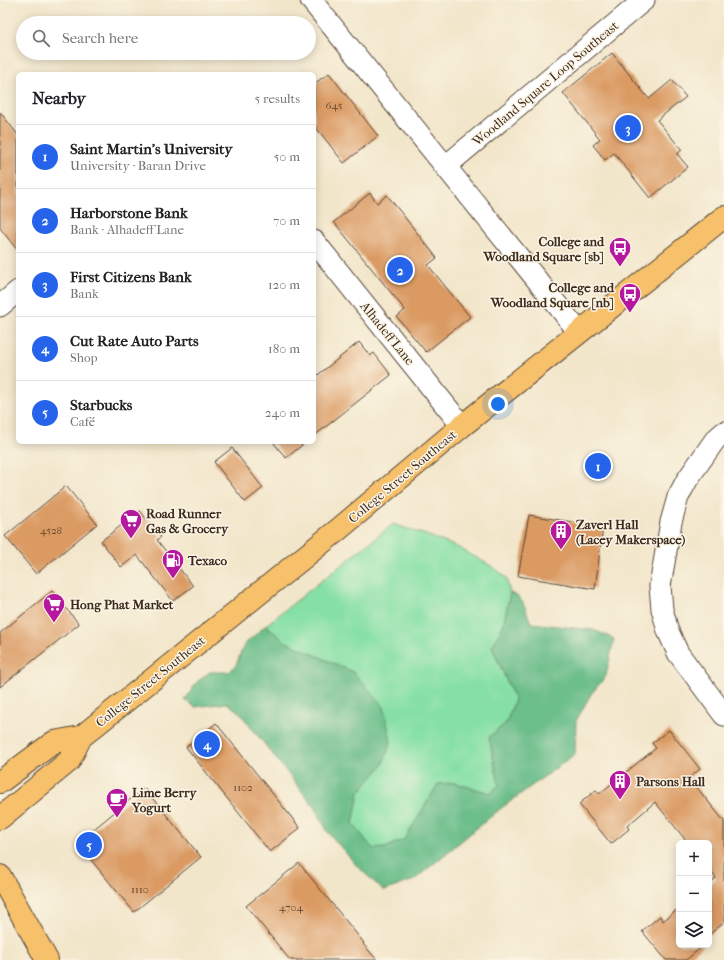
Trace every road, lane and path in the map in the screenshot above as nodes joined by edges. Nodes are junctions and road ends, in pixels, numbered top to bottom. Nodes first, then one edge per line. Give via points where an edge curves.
1 (311, 0) edge
2 (644, 0) edge
3 (446, 166) junction
4 (724, 217) edge
5 (316, 244) edge
6 (16, 293) edge
7 (0, 306) edge
8 (579, 332) junction
9 (462, 426) junction
10 (724, 432) edge
11 (724, 715) edge
12 (81, 737) junction
13 (0, 782) edge
14 (0, 818) edge
15 (0, 876) edge
16 (47, 960) edge

1 - 3 street
2 - 3 street, Woodland Square Loop Southeast
3 - 8 street
4 - 8 main road, College Street Southeast
5 - 9 street, Alhadeff Lane
6 - 7 street
8 - 9 main road, College Street Southeast
9 - 12 main road, College Street Southeast via 339,529
10 - 11 street via 711,445 678,497 670,522 660,586 668,631 678,653
12 - 13 main road, College Street Southeast via 54,742
12 - 14 main road, College Street Southeast via 69,761
15 - 16 main road

